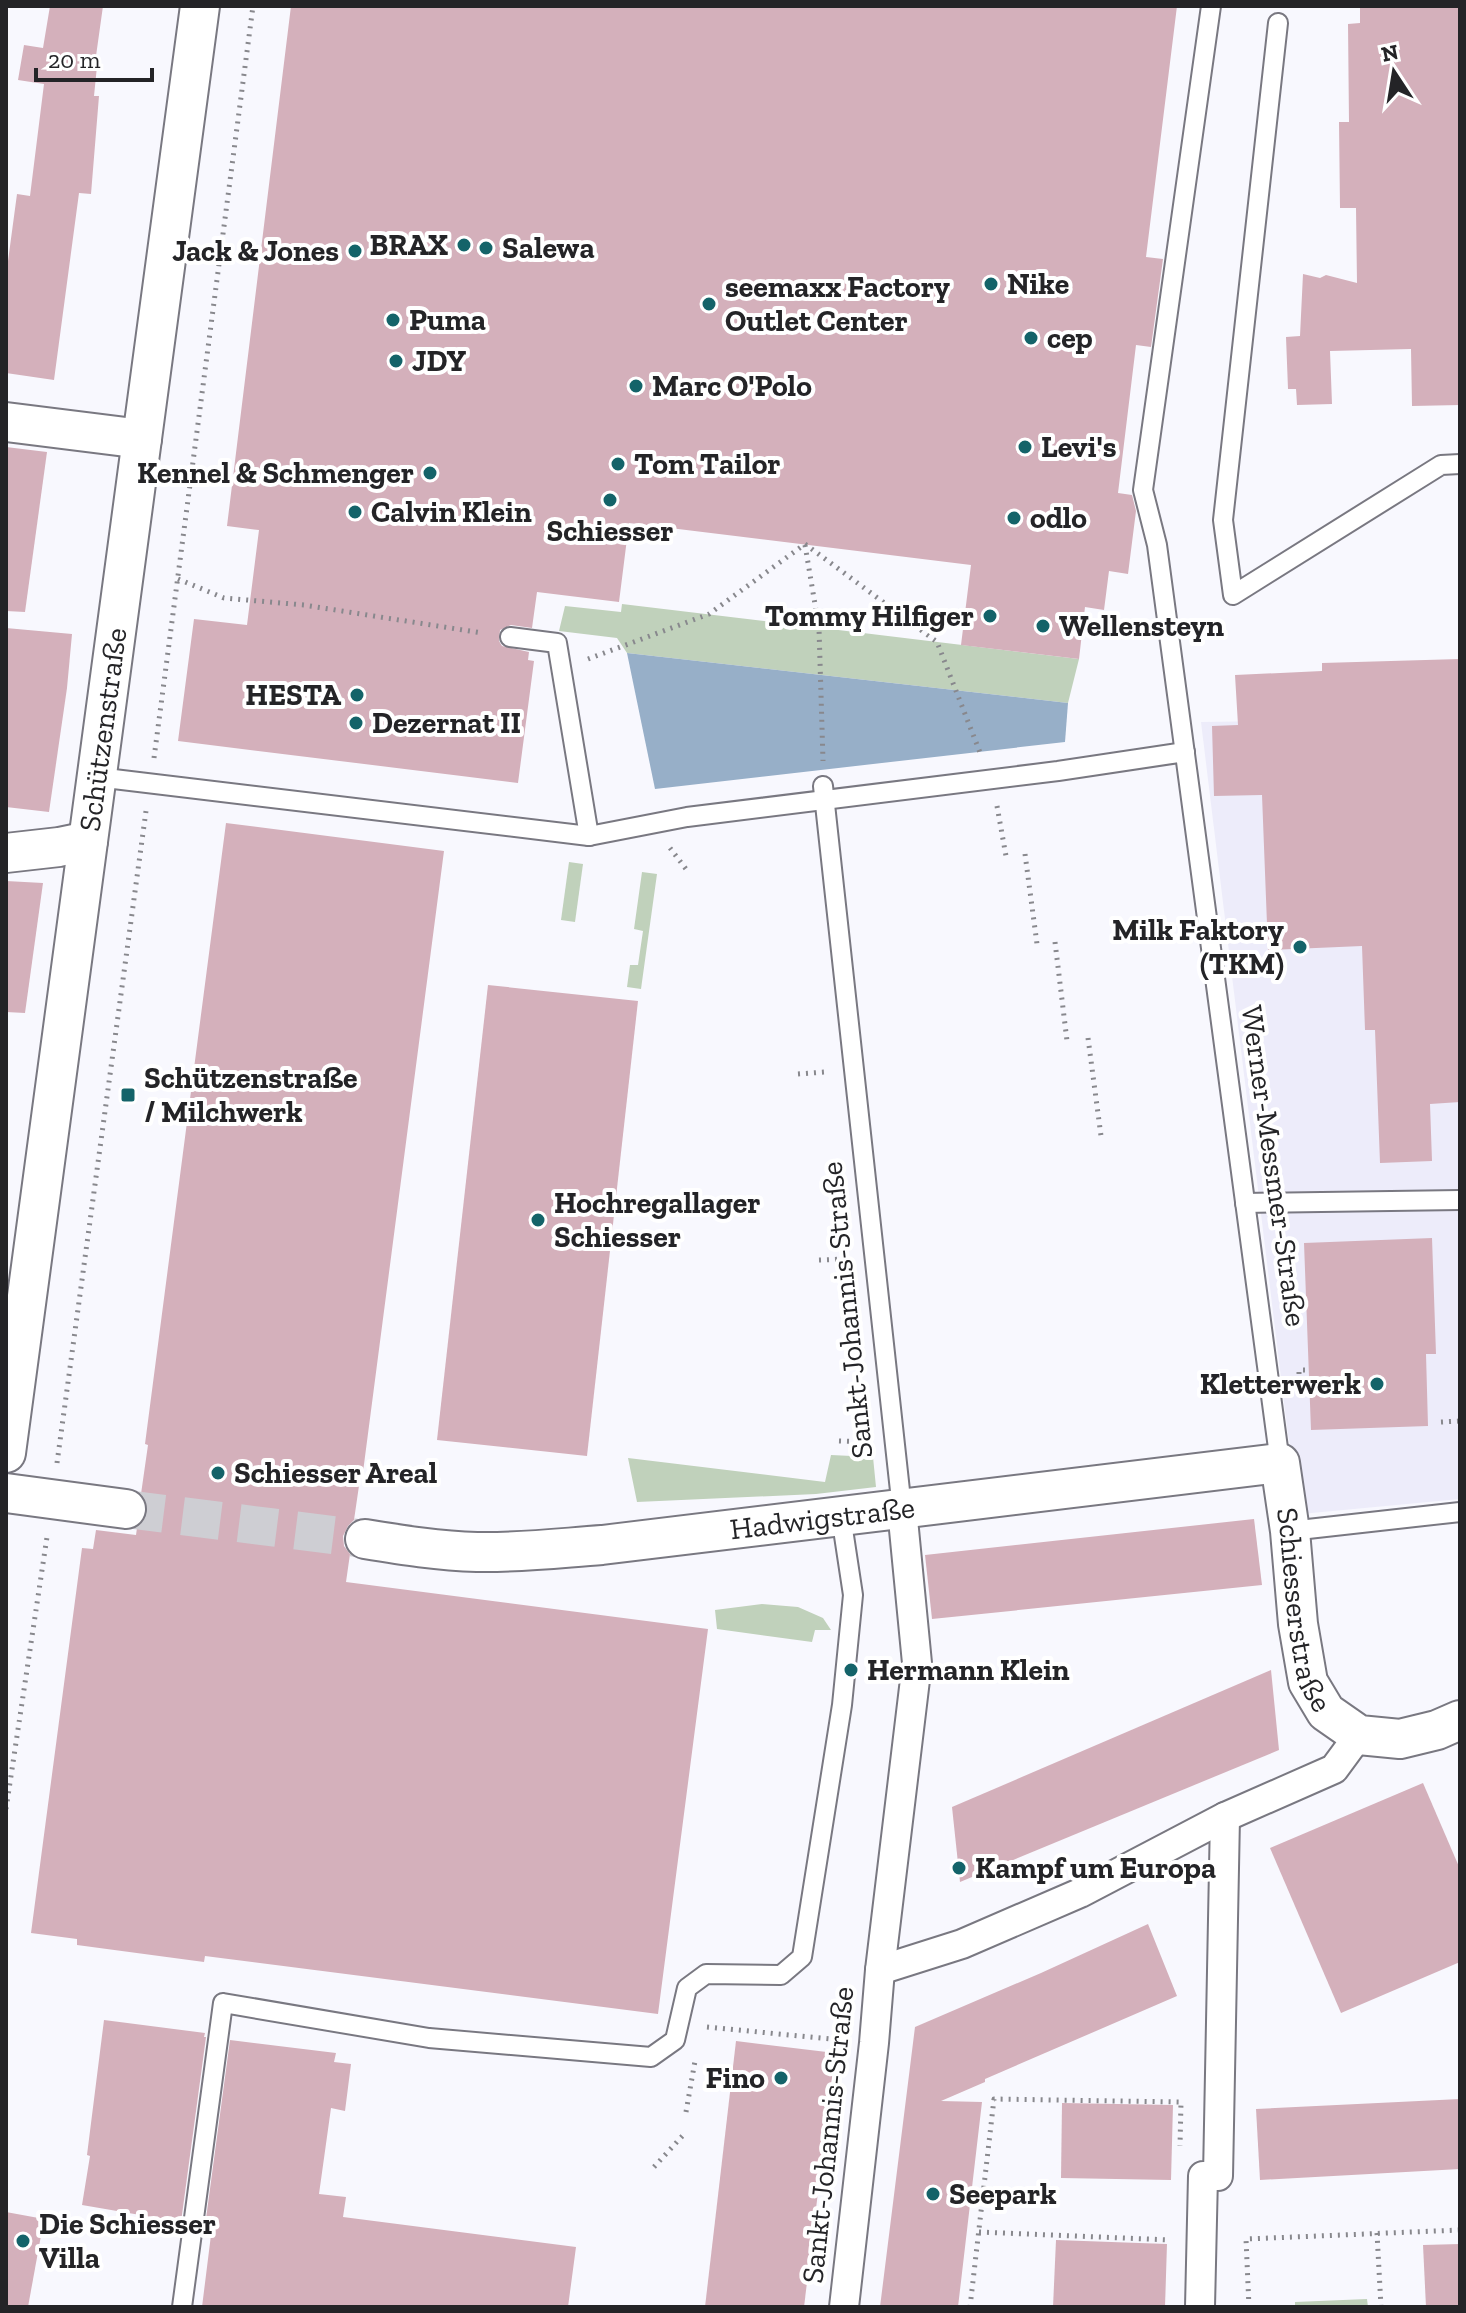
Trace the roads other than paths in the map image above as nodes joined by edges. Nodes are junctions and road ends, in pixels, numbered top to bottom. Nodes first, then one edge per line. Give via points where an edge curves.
1 (200, 6) edge
2 (1211, 6) edge
3 (1278, 23) dead end
4 (6, 422) edge
5 (142, 439) junction
6 (1460, 464) edge
7 (510, 637) road end
8 (1185, 752) junction
9 (97, 777) junction
10 (824, 793) junction
11 (589, 836) junction
12 (88, 841) junction
13 (6, 853) edge
14 (1460, 1200) edge
15 (1245, 1203) junction
16 (6, 1453) edge
17 (1280, 1463) junction
18 (6, 1493) edge
19 (126, 1509) tunnel mouth
20 (902, 1509) junction
21 (1460, 1512) edge
22 (841, 1516) junction
23 (1290, 1531) junction
24 (365, 1539) tunnel mouth
25 (1460, 1720) edge
26 (1359, 1735) junction
27 (1225, 1817) junction
28 (962, 1944) joint
29 (880, 1970) junction
30 (182, 2307) edge
31 (844, 2307) edge
32 (1200, 2307) edge

1 - 5 street, Schützenstraße
2 - 8 lane, Werner-Messmer-Straße via 1143,490 1157,545
3 - 6 lane via 1223,520 1233,595 1441,465
4 - 5 street
5 - 9 street, Schützenstraße
7 - 11 lane via 557,643
8 - 10 lane
8 - 15 lane, Werner-Messmer-Straße
9 - 11 lane
9 - 12 street, Schützenstraße
10 - 11 lane
10 - 20 lane, Sankt-Johannis-Straße
12 - 13 street
12 - 16 street, Schützenstraße
14 - 15 lane
15 - 17 lane, Werner-Messmer-Straße
17 - 20 street, Hadwigstraße
17 - 23 street, Schiesserstraße
18 - 19 street
20 - 22 street, Hadwigstraße
20 - 29 street, Sankt-Johannis-Straße via 917,1663
21 - 23 lane
22 - 24 street, Hadwigstraße via 525,1551 435,1549
22 - 30 lane via 853,1595 842,1705 802,1957 781,1975 706,1974 687,1988 675,2040 651,2057 429,2038 223,2003
23 - 26 street, Schiesserstraße via 1308,1682 1326,1712
25 - 26 street, Schiesserstraße via 1400,1739
26 - 27 street, Schiesserstraße via 1334,1769
27 - 28 street, Schiesserstraße via 1080,1893
27 - 32 street via 1218,2176 1203,2176
28 - 29 street, Sankt-Johannis-Straße
29 - 31 street, Sankt-Johannis-Straße

